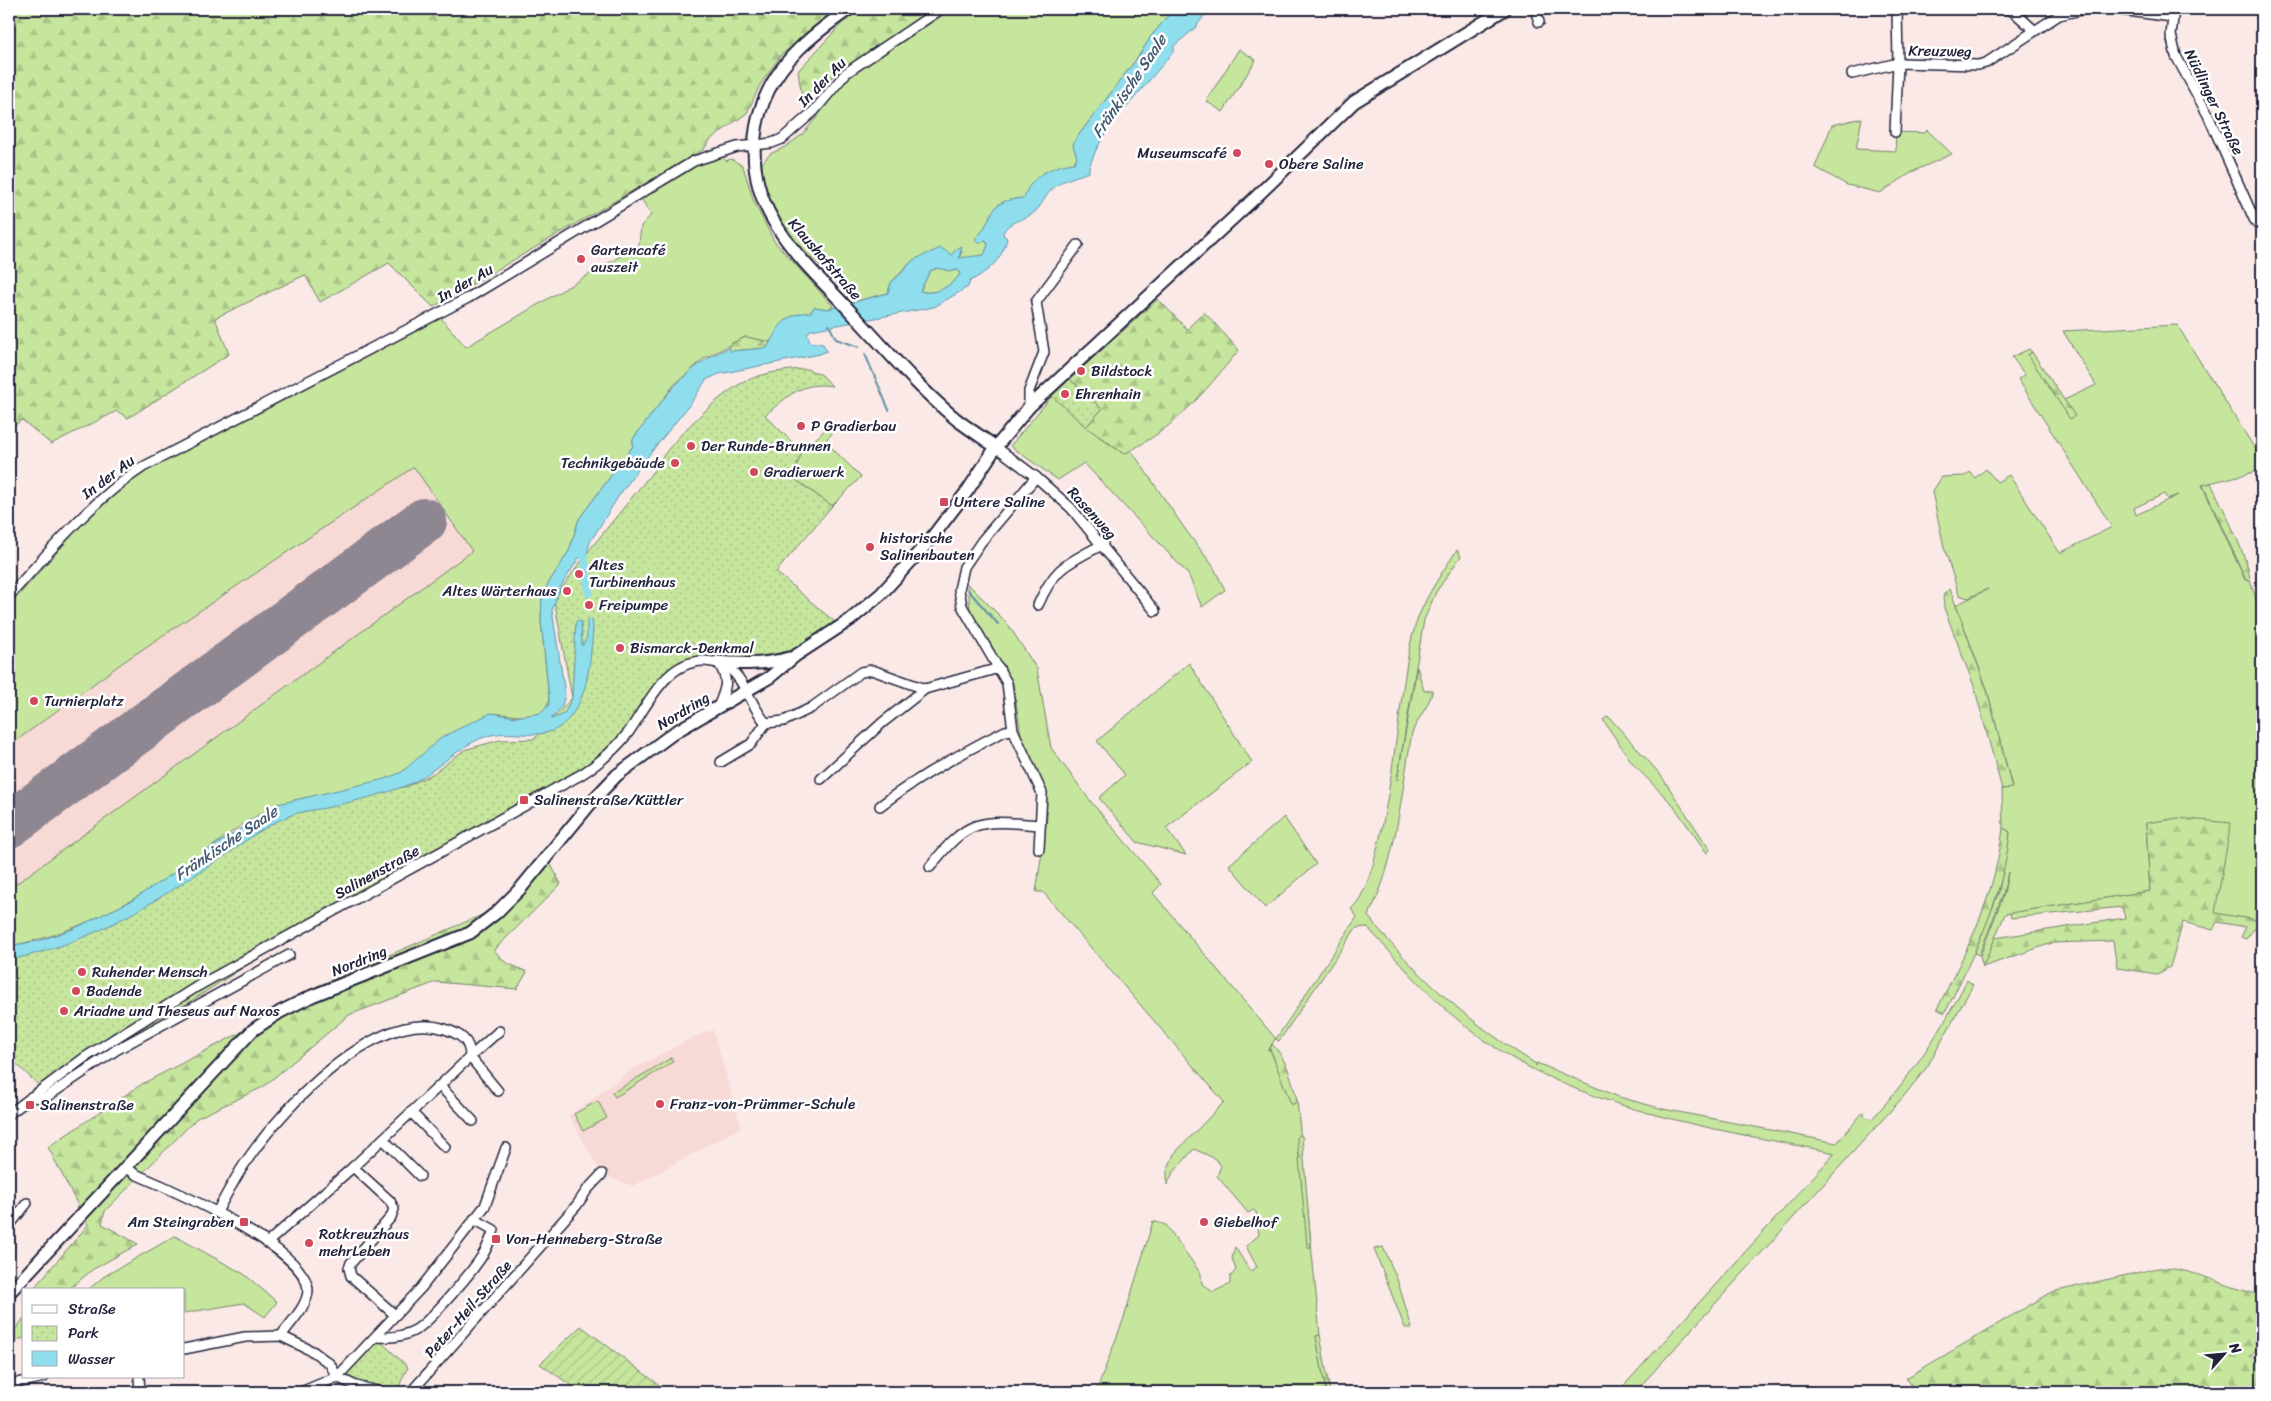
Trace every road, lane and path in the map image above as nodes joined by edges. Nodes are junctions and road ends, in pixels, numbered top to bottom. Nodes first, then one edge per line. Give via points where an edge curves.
1 (849, 9) edge
2 (941, 9) edge
3 (1505, 9) edge
4 (1535, 9) edge
5 (1896, 9) edge
6 (2006, 9) edge
7 (2086, 9) edge
8 (2113, 9) edge
9 (2131, 10) edge
10 (2173, 13) edge
11 (1539, 22) dead end
12 (2034, 30) junction
13 (1898, 63) junction
14 (1852, 74) dead end
15 (1895, 132) dead end
16 (753, 145) junction
17 (2262, 229) edge
18 (1078, 245) dead end
19 (1029, 407) junction
20 (996, 447) junction
21 (1036, 477) junction
22 (1102, 544) junction
23 (9, 596) edge
24 (1038, 606) dead end
25 (1155, 611) dead end
26 (795, 656) junction
27 (717, 662) junction
28 (999, 668) junction
29 (925, 689) junction
30 (745, 691) junction
31 (718, 707) junction
32 (766, 723) junction
33 (1013, 730) junction
34 (721, 762) dead end
35 (821, 779) dead end
36 (880, 806) dead end
37 (1040, 825) junction
38 (1040, 848) dead end
39 (930, 867) dead end
40 (289, 955) dead end
41 (499, 1031) dead end
42 (470, 1057) junction
43 (440, 1086) junction
44 (498, 1091) dead end
45 (31, 1096) junction
46 (411, 1112) junction
47 (9, 1114) edge
48 (472, 1121) dead end
49 (383, 1139) junction
50 (445, 1147) dead end
51 (506, 1148) dead end
52 (125, 1166) junction
53 (353, 1167) junction
54 (602, 1174) dead end
55 (420, 1176) dead end
56 (27, 1203) dead end
57 (217, 1212) junction
58 (474, 1220) junction
59 (9, 1226) edge
60 (267, 1243) junction
61 (9, 1293) edge
62 (395, 1315) junction
63 (281, 1336) junction
64 (376, 1337) junction
65 (185, 1349) edge
66 (337, 1377) junction
67 (40, 1378) edge
68 (139, 1378) edge
69 (9, 1385) edge
70 (140, 1392) edge
71 (301, 1392) edge
72 (382, 1392) edge
73 (411, 1392) edge

1 - 16 main road, Klaushofstraße via 808,40 772,82 757,116
2 - 16 street, In der Au via 846,73 795,130 772,143
3 - 19 main road via 1354,102
4 - 11 street
5 - 13 street
6 - 12 street
7 - 12 street, Kreuzweg via 2059,15
8 - 9 street
9 - 10 street
10 - 17 street, Nüdlinger Straße via 2171,35 2176,56 2208,114 2254,219
12 - 13 street, Kreuzweg via 1986,63 1978,65
13 - 14 street, Kreuzweg
13 - 15 street
16 - 20 main road, Klaushofstraße via 760,193 779,231 797,254 949,412
16 - 23 street, In der Au via 694,161 468,298 143,467 83,514
18 - 19 street via 1036,302 1044,352 1029,391
19 - 20 main road
20 - 21 street, Rasenweg
20 - 26 main road via 930,540 881,594 850,620
21 - 22 street, Rasenweg via 1071,508
21 - 28 street via 981,542 964,567 959,590 962,606
22 - 24 street via 1056,572
22 - 25 street, Rasenweg
26 - 27 main road via 754,664
26 - 30 main road via 770,677
27 - 30 street via 730,668
27 - 31 street via 726,682
27 - 45 street, Salinenstraße via 694,662 665,680 618,745 582,774 198,986 84,1058
28 - 29 street
28 - 33 street via 1007,683
29 - 32 street via 872,670 861,672 811,708 784,721
29 - 35 street
30 - 31 main road, Nordring
30 - 32 street via 755,711
31 - 52 main road, Nordring via 661,741 616,775 521,888 470,933 312,996 253,1030
32 - 34 street via 751,744
33 - 36 street via 947,761 905,786
33 - 37 street via 1042,793
37 - 38 street
37 - 39 street via 992,821 977,824 950,841
40 - 45 street, Salinenstraße via 116,1050 45,1098
41 - 42 street
42 - 43 street
42 - 44 street
42 - 57 street via 470,1047 456,1032 428,1026 398,1030 359,1049 305,1092 278,1120 249,1157
43 - 46 street
43 - 48 street
45 - 47 street, Salinenstraße
46 - 49 street
46 - 50 street
49 - 53 street
49 - 55 street
51 - 58 street via 485,1206
52 - 57 street via 135,1174
52 - 61 main road, Nordring
53 - 60 street
53 - 62 street via 390,1201 394,1209 391,1217 351,1263 349,1271
54 - 73 street, Peter-Heil-Straße
56 - 59 street
57 - 60 street
58 - 62 street
58 - 64 street via 494,1230 485,1252 432,1318 403,1336
60 - 63 street via 300,1269 307,1281 308,1293
62 - 64 street
63 - 65 street via 245,1337
63 - 66 street via 314,1352 330,1364
64 - 66 street
66 - 71 street
66 - 72 street via 356,1386
67 - 69 street
68 - 70 street

